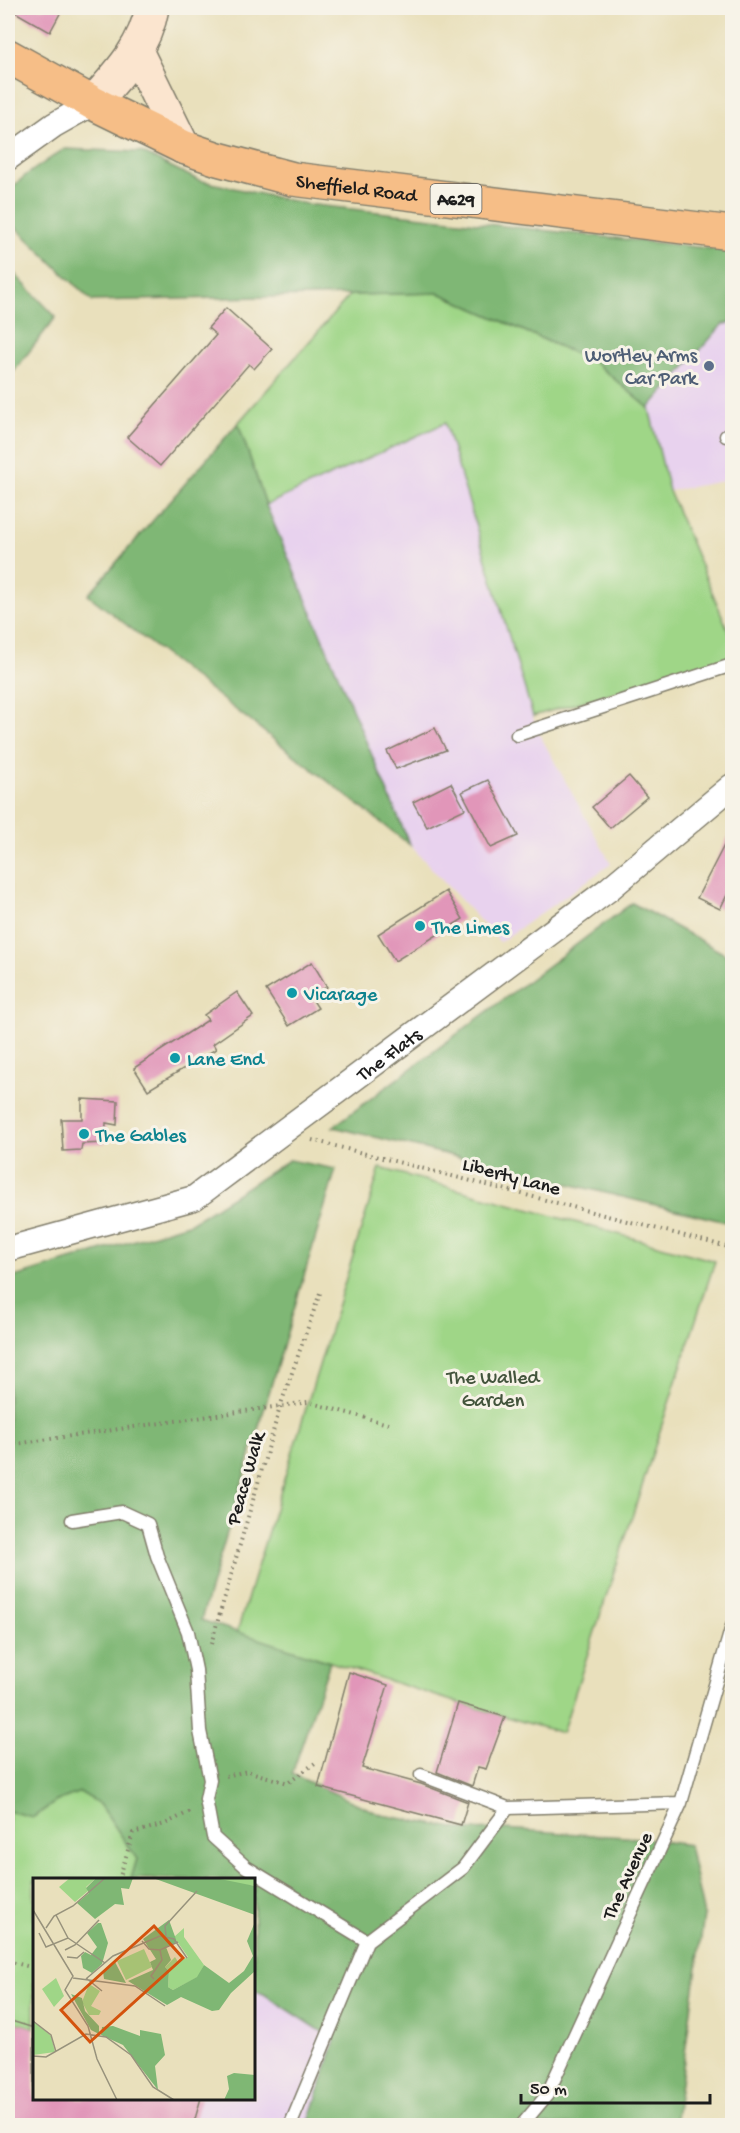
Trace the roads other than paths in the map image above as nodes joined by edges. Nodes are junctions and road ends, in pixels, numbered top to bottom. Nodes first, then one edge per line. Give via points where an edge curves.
1 (152, 8) edge
2 (136, 51) junction
3 (8, 56) edge
4 (93, 103) junction
5 (183, 147) junction
6 (8, 158) edge
7 (732, 233) edge
8 (732, 666) edge
9 (517, 735) dead end
10 (732, 786) edge
11 (8, 1249) edge
12 (72, 1520) dead end
13 (732, 1626) edge
14 (421, 1775) dead end
15 (681, 1803) junction
16 (508, 1808) junction
17 (366, 1941) junction
18 (290, 2126) edge
19 (521, 2126) edge

1 - 2 street
2 - 4 street
2 - 5 street
3 - 4 highway, Sheffield Road / A629
4 - 5 highway, Sheffield Road / A629
4 - 6 street
5 - 7 highway, Sheffield Road / A629 via 293,180
8 - 9 lane
10 - 11 street, The Flats via 609,890 194,1198
12 - 17 lane via 122,1512 148,1524 188,1632 196,1670 200,1731 210,1780 206,1799 213,1837 246,1867
13 - 15 lane, The Avenue
14 - 16 lane
15 - 16 lane
15 - 19 lane, The Avenue via 547,2095
16 - 17 lane via 463,1868
17 - 18 lane

